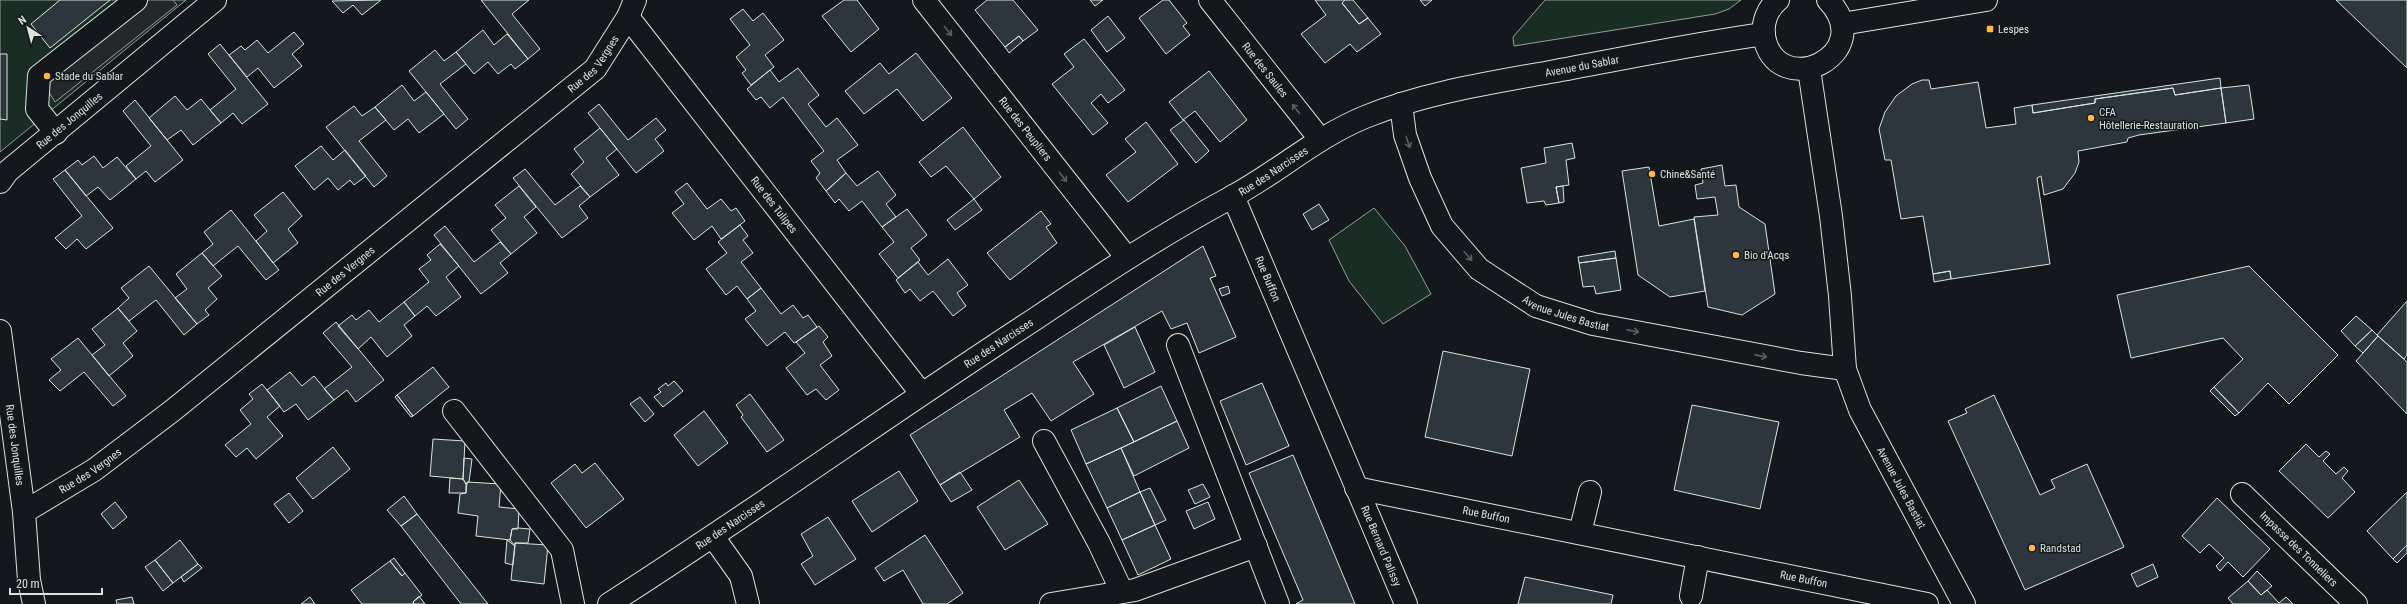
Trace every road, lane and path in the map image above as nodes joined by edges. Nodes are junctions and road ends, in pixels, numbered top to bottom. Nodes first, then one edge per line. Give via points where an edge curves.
1 (136, 0) edge
2 (924, 0) edge
3 (1210, 0) edge
4 (1778, 0) edge
5 (1828, 0) edge
6 (1986, 0) edge
7 (209, 2) edge
8 (631, 8) edge
9 (1842, 24) junction
10 (1764, 34) junction
11 (1809, 69) junction
12 (1401, 104) junction
13 (56, 133) junction
14 (1320, 139) junction
15 (0, 182) edge
16 (1233, 196) junction
17 (1127, 258) junction
18 (0, 331) edge
19 (1178, 345) dead end
20 (1846, 369) junction
21 (921, 393) junction
22 (454, 411) dead end
23 (1044, 441) dead end
24 (1356, 488) junction
25 (1590, 492) dead end
26 (2242, 494) dead end
27 (24, 512) junction
28 (1580, 533) junction
29 (714, 538) junction
30 (1256, 546) junction
31 (1698, 557) junction
32 (1128, 591) junction
33 (1691, 596) dead end
34 (34, 604) edge
35 (573, 604) edge
36 (609, 604) edge
37 (748, 604) edge
38 (1051, 604) edge
39 (1278, 604) edge
40 (1406, 604) edge
41 (1927, 604) edge
42 (1964, 604) edge
43 (2356, 604) edge

1 - 13 street via 39,76 37,109
2 -> 17 street, Rue des Peupliers
14 -> 3 street, Rue des Saules
4 - 10 street via 1768,11 1764,22
5 - 9 street via 1835,8
6 - 9 street
7 - 13 street, Rue des Jonquilles
8 - 21 street, Rue des Tulipes
8 - 27 street, Rue des Vergnes via 595,69 172,411 94,470
9 - 11 street via 1838,48 1826,61
10 - 11 street via 1772,54 1779,61 1788,66
10 - 12 street, Avenue du Sablar via 1476,86
11 - 20 street, Avenue Jules Bastiat via 1834,245
12 - 14 street, Rue des Narcisses via 1364,117
12 -> 20 street, Avenue Jules Bastiat via 1408,142 1420,178 1442,226 1479,269 1536,306 1593,324
13 - 15 street, Rue des Jonquilles via 8,171
14 - 16 street, Rue des Narcisses
16 - 17 street, Rue des Narcisses via 1194,216
16 - 24 street, Rue Buffon
17 - 21 street, Rue des Narcisses
18 - 27 street, Rue des Jonquilles
19 - 30 street
20 - 42 street, Avenue Jules Bastiat via 1860,410
21 - 29 street, Rue des Narcisses
22 - 35 street via 562,550
23 - 32 street
24 - 28 street, Rue Buffon
24 - 40 street, Rue Bernard Palissy
25 - 28 street
26 - 43 street, Impasse des Tonneliers
27 - 34 street via 29,580
28 - 31 street, Rue Buffon
29 - 36 street, Rue des Narcisses
29 - 37 street via 742,576
30 - 32 street
30 - 39 street
31 - 33 street
31 - 41 street, Rue Buffon
32 - 38 street

